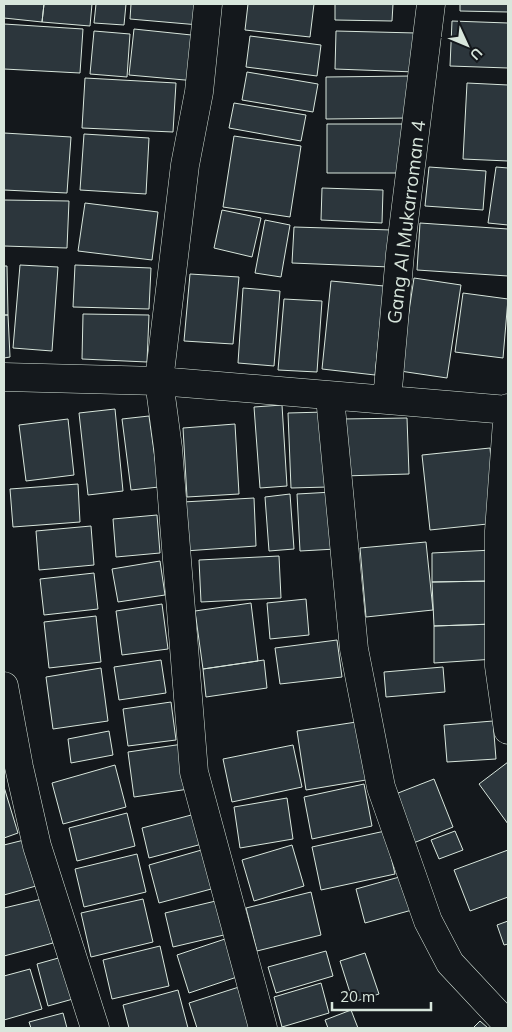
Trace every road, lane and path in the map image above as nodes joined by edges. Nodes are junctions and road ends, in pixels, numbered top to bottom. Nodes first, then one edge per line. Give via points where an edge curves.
1 (208, 4) edge
2 (431, 4) edge
3 (4, 376) edge
4 (159, 381) junction
5 (330, 396) junction
6 (387, 400) junction
7 (508, 409) edge
8 (4, 686) edge
9 (508, 730) edge
10 (11, 767) edge
11 (508, 1025) edge
12 (94, 1028) edge
13 (263, 1028) edge

1 - 4 street
2 - 6 street, Gang Al Mukarroman 4 via 400,254
3 - 4 street
4 - 5 street
4 - 13 street via 168,448 194,772
5 - 6 street
5 - 11 street via 354,650 381,787 428,921 450,963
6 - 7 street
7 - 9 street via 499,531 499,666
8 - 10 street
10 - 12 street

